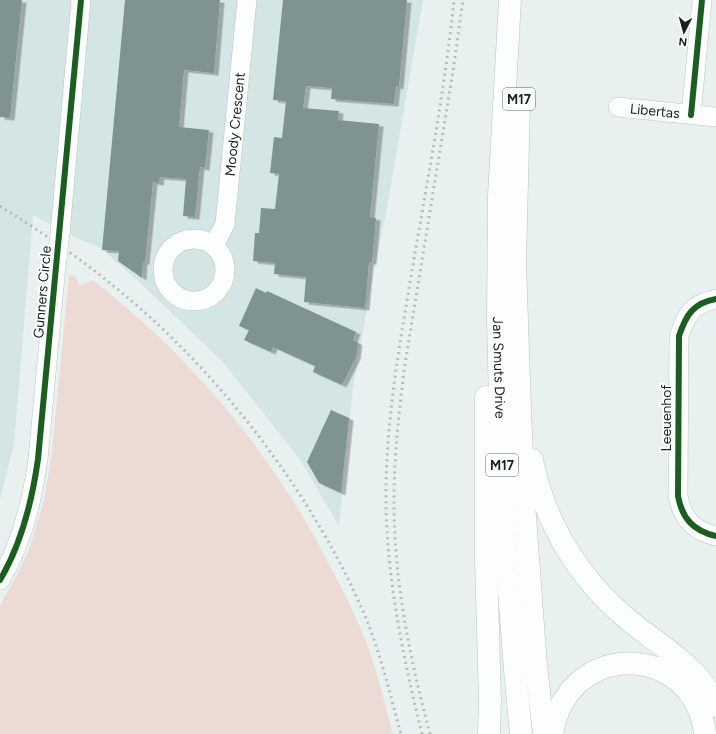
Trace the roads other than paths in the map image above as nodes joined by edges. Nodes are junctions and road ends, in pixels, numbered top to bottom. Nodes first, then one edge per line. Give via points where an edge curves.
1 (81, 0) edge
2 (247, 0) edge
3 (510, 0) edge
4 (521, 0) edge
5 (702, 0) edge
6 (618, 107) dead end
7 (691, 115) junction
8 (716, 118) edge
9 (214, 245) dead end
10 (498, 268) junction
11 (716, 299) edge
12 (520, 410) junction
13 (716, 536) edge
14 (0, 580) edge
15 (716, 706) edge
16 (489, 734) edge
17 (521, 734) edge
18 (544, 734) edge
19 (552, 734) edge
20 (705, 734) edge

1 - 14 street, Gunners Circle, bridge via 35,485 24,526 9,565
2 - 9 street, Moody Crescent via 225,224
3 - 10 main road, Jan Smuts Drive / M17 via 499,196
4 - 12 main road, Jan Smuts Drive / M17 via 515,263
5 - 7 street
6 - 7 street, Libertas
7 - 8 street, Libertas
10 - 16 main road via 487,370 485,417
10 - 17 main road, Jan Smuts Drive / M17 via 503,514
11 - 13 street, Leeuenhof via 694,308 684,319 679,336 678,496 684,517 705,533
12 - 15 main road via 538,486 557,532 575,562 611,604 694,674
12 - 18 main road, Jan Smuts Drive / M17 via 535,658
19 - 20 main road via 560,708 581,680 610,665 630,663 659,669 684,687 699,711

